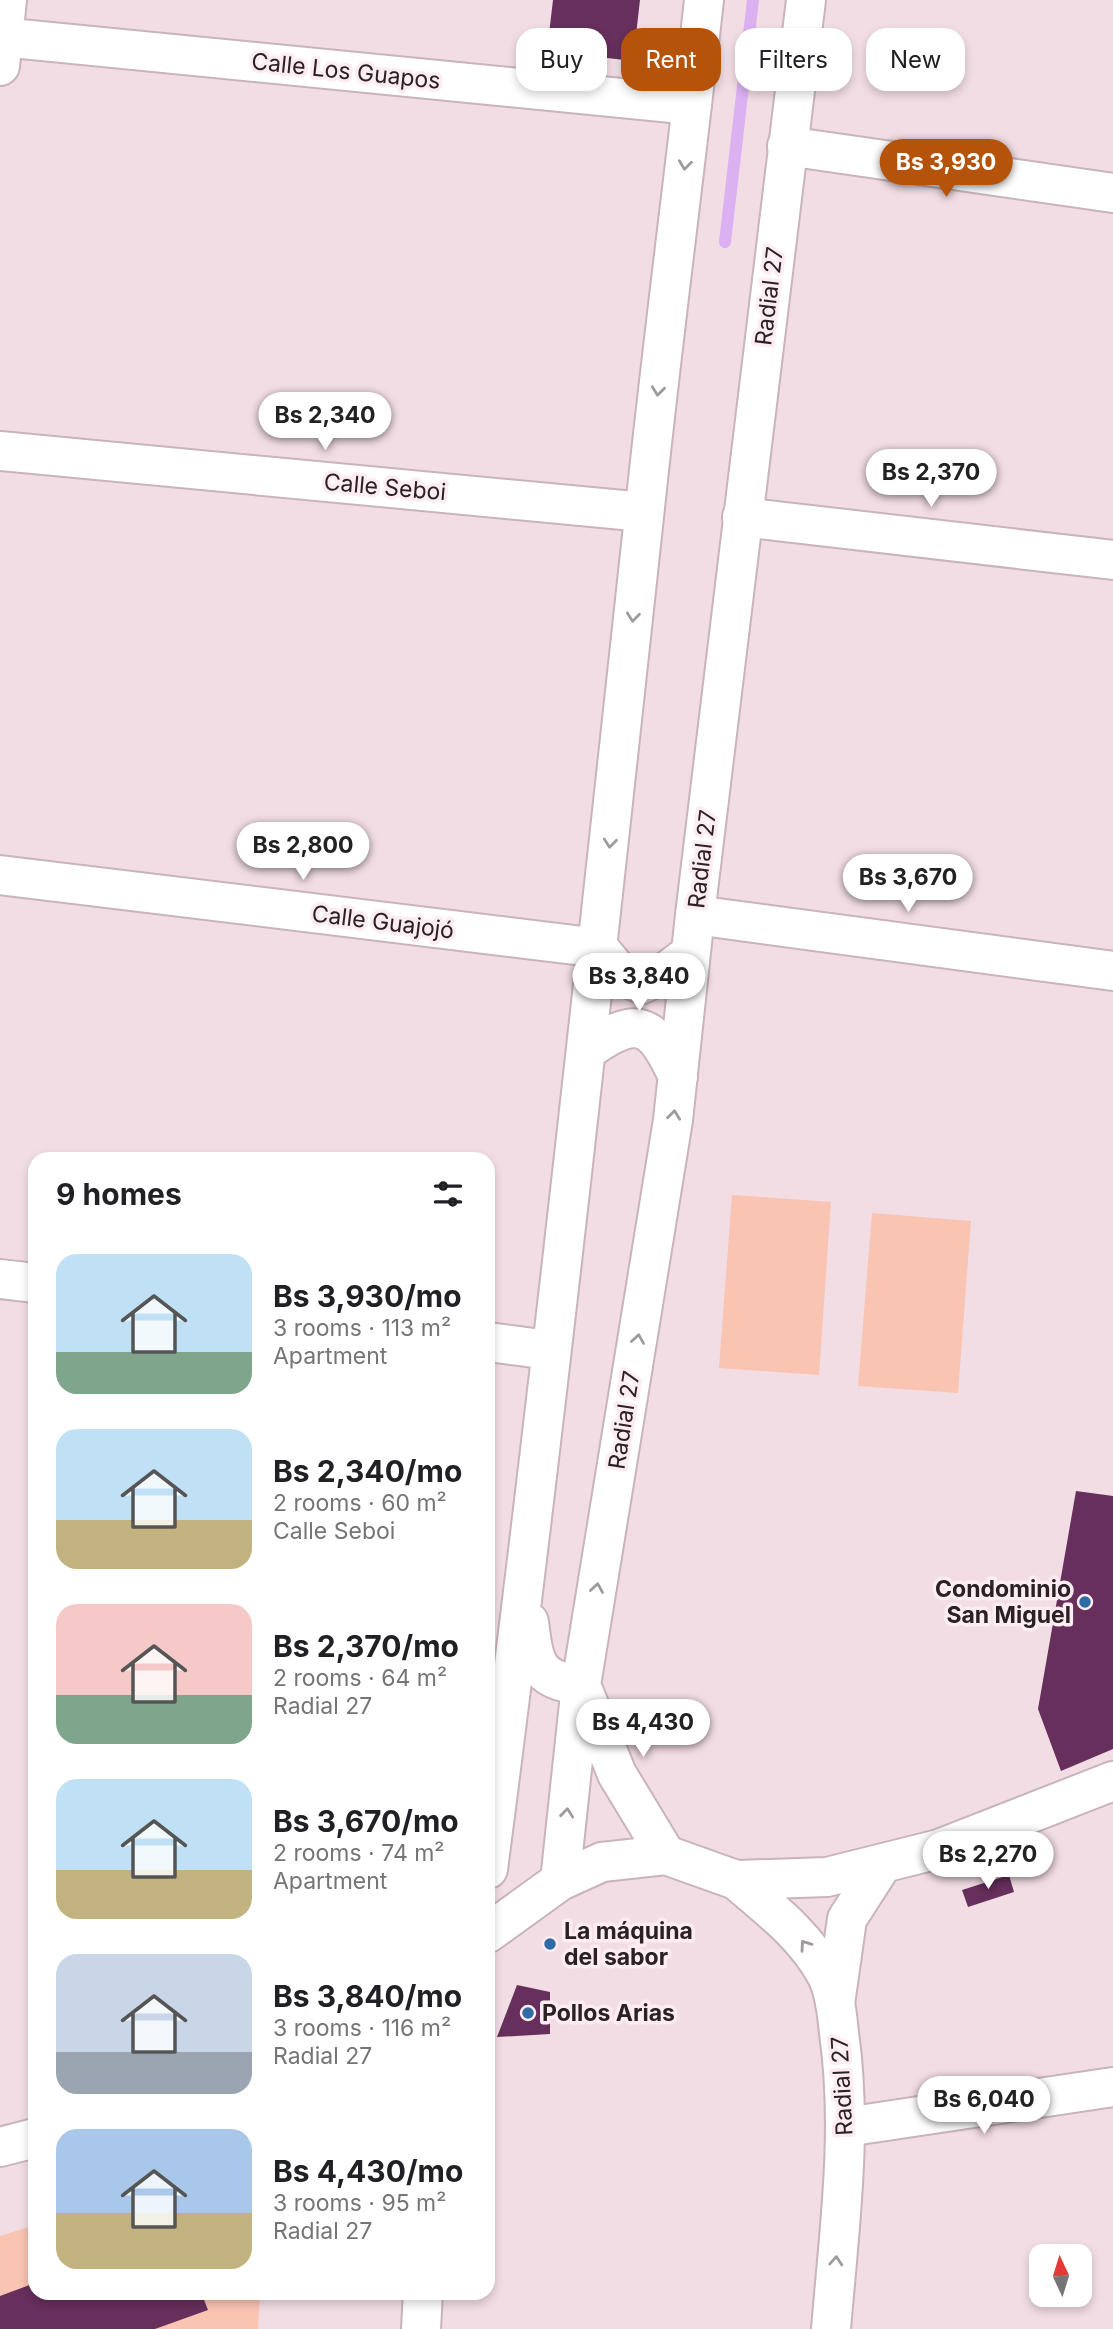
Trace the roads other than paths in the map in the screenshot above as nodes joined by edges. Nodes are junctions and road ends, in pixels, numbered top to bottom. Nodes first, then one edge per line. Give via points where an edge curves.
1 (704, 0) edge
2 (806, 0) edge
3 (2, 35) edge
4 (692, 105) junction
5 (787, 146) junction
6 (1113, 193) edge
7 (0, 451) edge
8 (644, 512) junction
9 (742, 517) junction
10 (1113, 560) edge
11 (0, 875) edge
12 (695, 915) junction
13 (599, 948) junction
14 (691, 953) junction
15 (1113, 971) edge
16 (586, 1051) junction
17 (678, 1077) junction
18 (0, 1279) edge
19 (28, 1282) edge
20 (495, 1343) edge
21 (551, 1350) junction
22 (525, 1588) junction
23 (581, 1685) junction
24 (1113, 1781) edge
25 (495, 1816) edge
26 (666, 1855) junction
27 (883, 1863) junction
28 (736, 1880) junction
29 (560, 1881) junction
30 (495, 1928) edge
31 (835, 2004) junction
32 (1113, 2087) edge
33 (846, 2127) junction
34 (28, 2140) edge
35 (0, 2147) edge
36 (423, 2300) edge
37 (421, 2329) edge
38 (831, 2329) edge

1 - 4 street
2 - 5 street, Radial 27
3 - 4 street, Calle Los Guapos
4 -> 8 street
5 - 6 street
5 - 9 street, Radial 27
7 - 8 street, Calle Seboi
8 -> 13 street
9 - 10 street
9 - 12 street, Radial 27
11 - 13 street, Calle Guajojó
12 - 14 street, Radial 27
12 - 15 street
13 - 14 street via 622,976 642,984
13 - 16 street
14 - 17 street, Radial 27
16 - 17 street via 611,1034 627,1028 644,1029 664,1046
16 - 21 street
23 -> 17 street, Radial 27
18 - 19 street
20 - 21 street
21 - 22 street
22 - 23 street via 533,1654 542,1672 554,1680
22 - 25 street
23 - 26 street via 617,1773
29 -> 23 street, Radial 27
24 - 27 street via 939,1849
26 - 28 street
26 - 29 street via 602,1862
27 - 28 street via 827,1877
27 - 31 street via 847,1919
31 -> 28 street, Radial 27 via 827,1976 794,1929
29 - 30 street
31 - 33 street, Radial 27
32 - 33 street
38 -> 33 street, Radial 27
34 - 35 street
36 - 37 street

